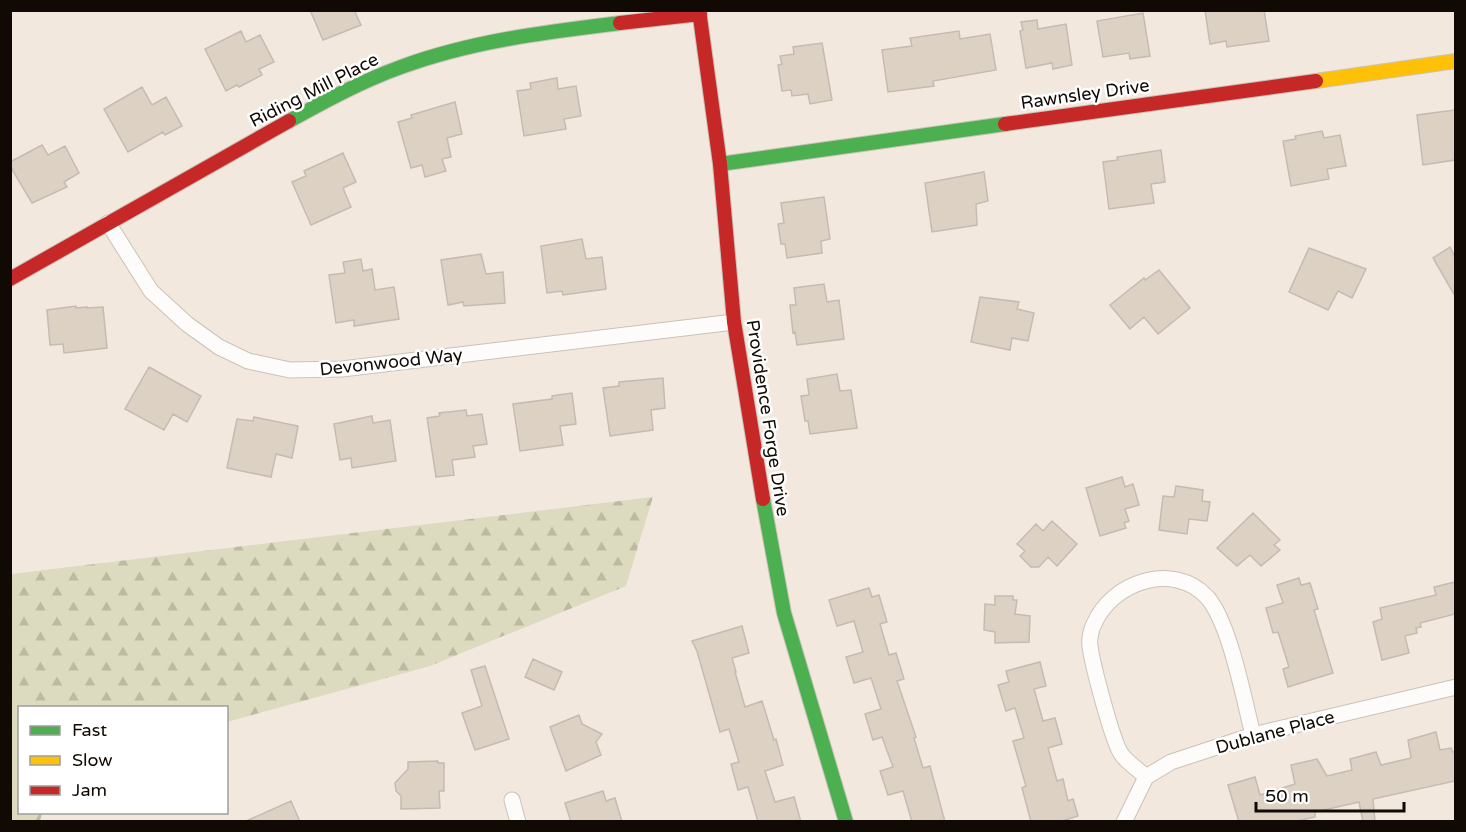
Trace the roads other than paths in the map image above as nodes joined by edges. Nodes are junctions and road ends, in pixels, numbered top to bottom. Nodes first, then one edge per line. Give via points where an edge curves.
1 (700, 12) edge
2 (1455, 61) edge
3 (720, 164) junction
4 (108, 223) junction
5 (10, 279) edge
6 (734, 322) junction
7 (1455, 687) edge
8 (1253, 735) junction
9 (1146, 777) junction
10 (512, 800) dead end
11 (518, 822) edge
12 (846, 822) edge
13 (1124, 822) edge

1 - 3 street, Providence Forge Drive
1 - 4 street, Riding Mill Place via 527,35 470,46 403,67 287,121
2 - 3 street, Rawnsley Drive
3 - 6 street, Providence Forge Drive
4 - 5 street, Riding Mill Place
4 - 6 street, Devonwood Way via 151,291 187,324 219,347 248,361 290,370 342,369
6 - 12 street, Providence Forge Drive via 784,613
7 - 8 street, Dublane Place
8 - 9 street, Dublane Place via 1171,762
8 - 9 street via 1221,619 1207,597 1187,583 1171,579 1128,586 1106,603 1093,625 1089,644 1121,754
9 - 13 street
10 - 11 street

